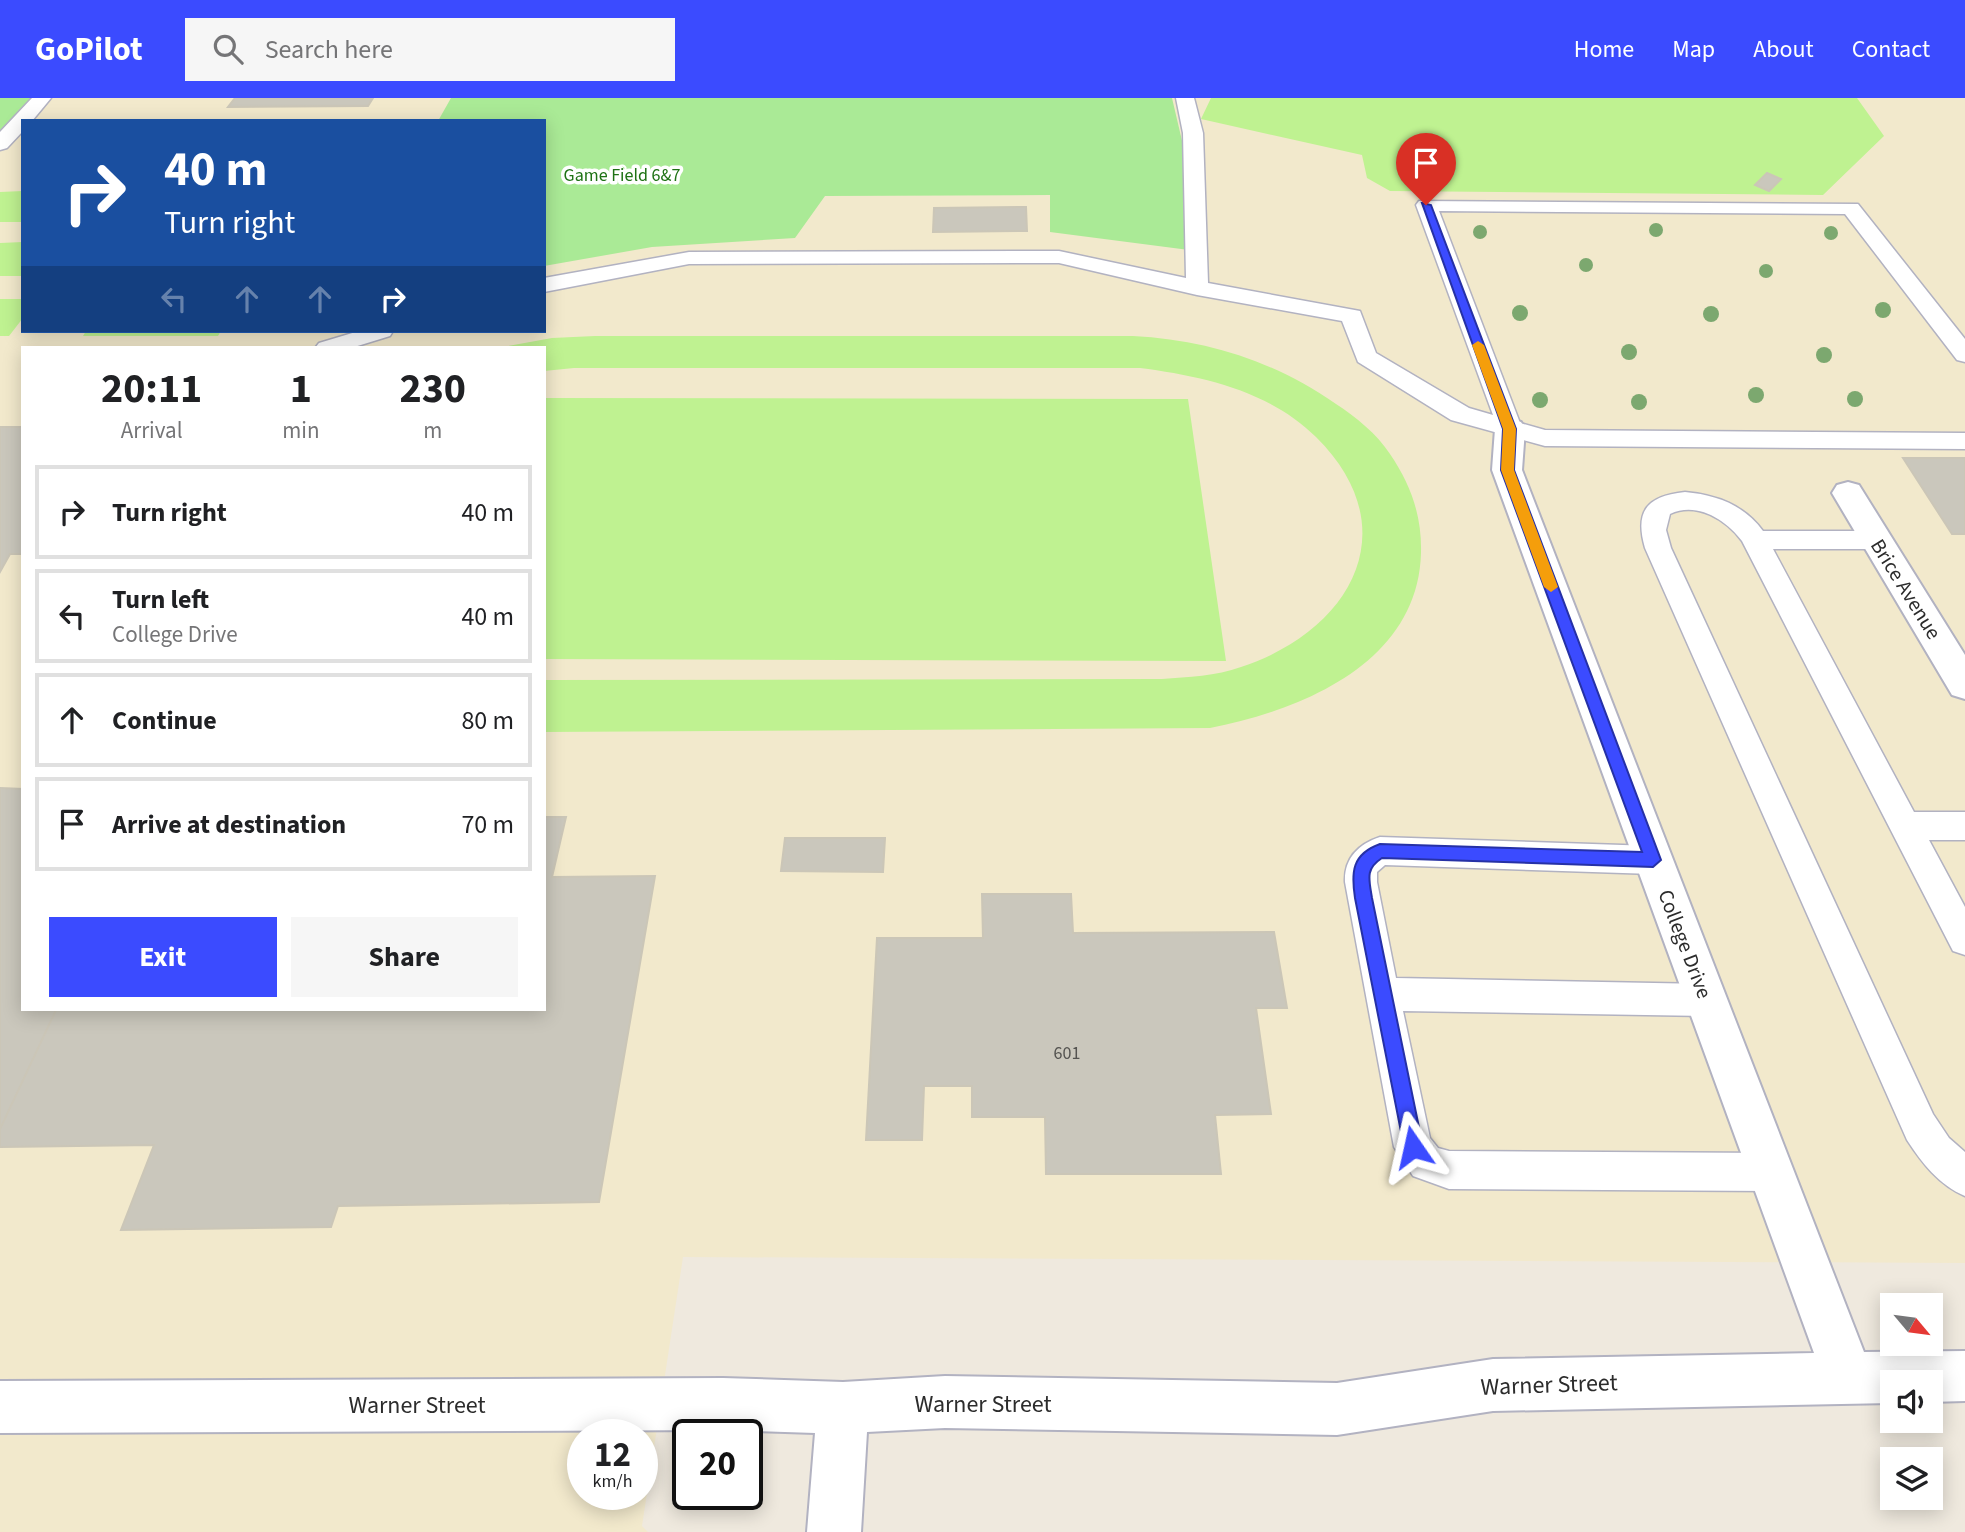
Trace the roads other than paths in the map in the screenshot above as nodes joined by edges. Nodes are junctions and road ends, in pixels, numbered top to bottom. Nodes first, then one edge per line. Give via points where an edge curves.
1 (42, 98) edge
2 (1185, 98) edge
3 (23, 119) edge
4 (21, 121) edge
5 (0, 144) edge
6 (546, 285) edge
7 (1197, 288) junction
8 (376, 333) edge
9 (333, 346) edge
10 (1965, 355) edge
11 (1510, 429) junction
12 (1965, 441) edge
13 (1848, 493) dead end
14 (1755, 540) junction
15 (1876, 540) junction
16 (1965, 685) edge
17 (1906, 826) junction
18 (1965, 826) edge
19 (1653, 860) junction
20 (1965, 940) edge
21 (1383, 994) junction
22 (1706, 1000) junction
23 (1771, 1172) junction
24 (1965, 1177) edge
25 (1965, 1377) edge
26 (1848, 1378) junction
27 (0, 1406) edge
28 (843, 1408) junction
29 (834, 1532) edge

1 - 3 lane
2 - 7 lane via 1193,133
4 - 5 lane
6 - 7 lane via 689,258 1059,257
7 - 11 lane via 1352,316 1366,357 1460,414
8 - 9 lane
10 - 11 lane via 1851,208 1426,205
11 - 12 lane via 1545,438
11 - 19 street, College Drive via 1507,470
13 - 15 street, Brice Avenue
14 - 15 lane
14 - 17 lane
14 - 24 lane via 1730,513 1695,502 1664,506 1654,513 1650,524 1920,1127 1936,1151
15 - 16 street, Brice Avenue
17 - 18 lane
17 - 20 lane
19 - 21 lane via 1380,851 1364,861 1360,872
19 - 22 street, College Drive
21 - 22 lane
21 - 23 lane via 1413,1147 1426,1163 1449,1170
22 - 23 street, College Drive
23 - 26 street, College Drive
25 - 26 street, Warner Street
26 - 28 street, Warner Street via 1493,1385 1338,1409 945,1402
27 - 28 street, Warner Street via 723,1404
28 - 29 street

